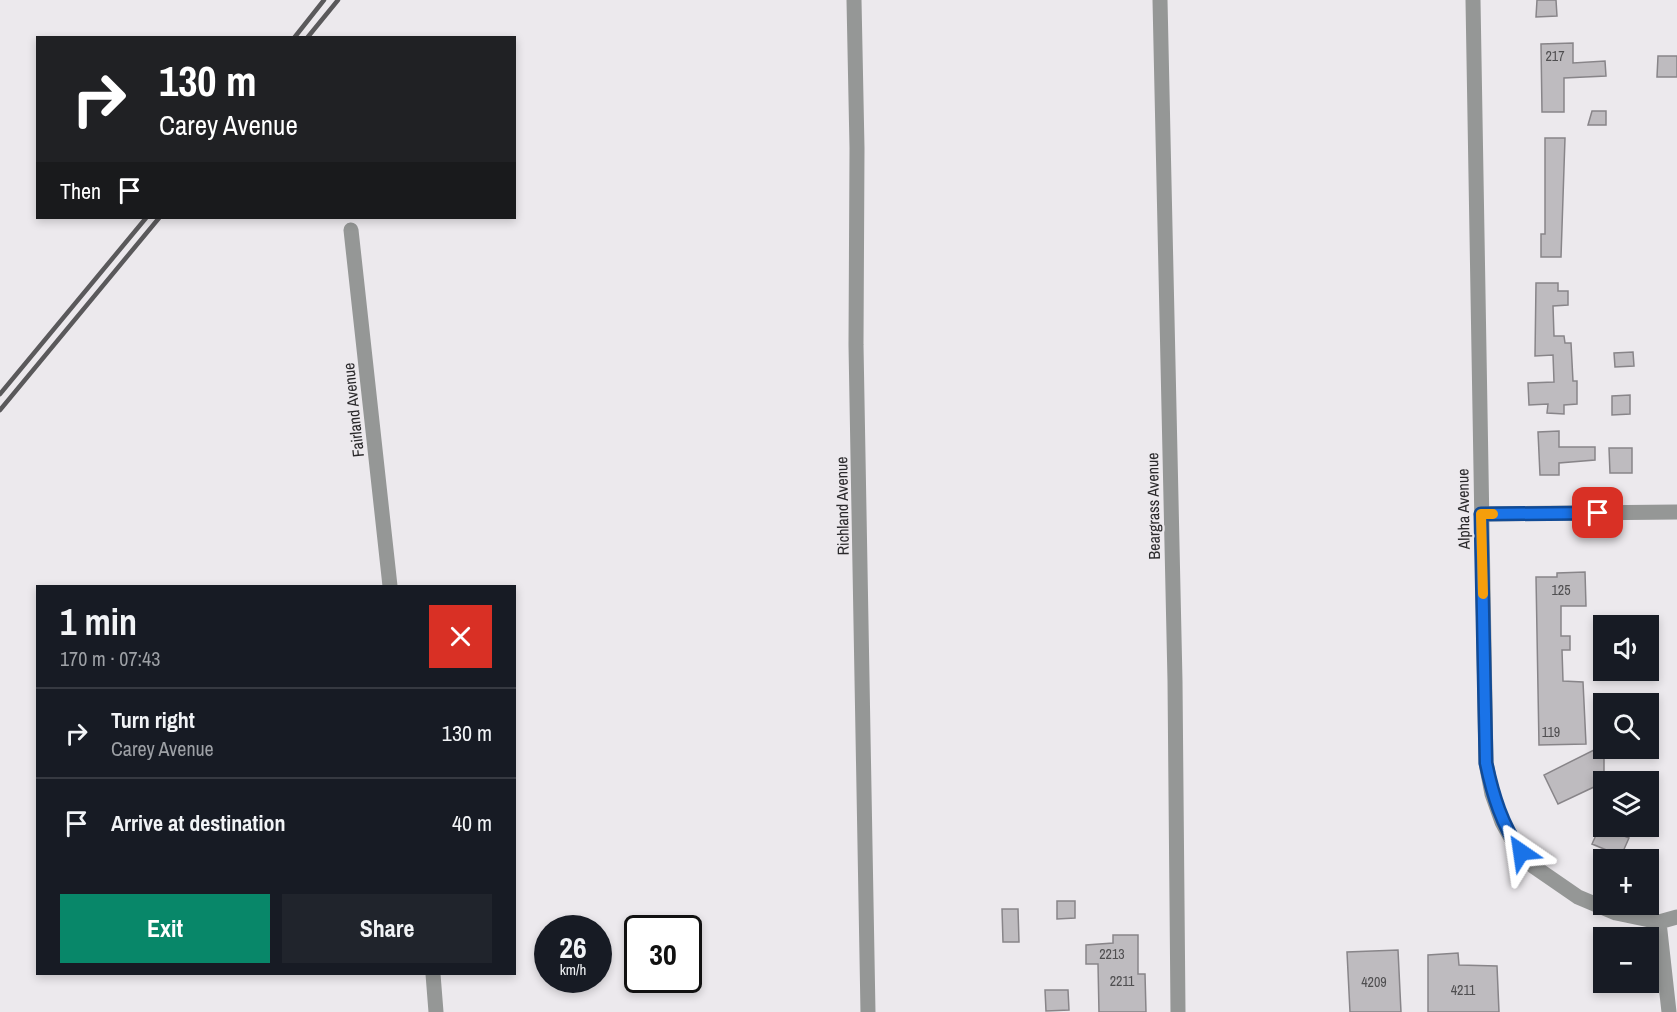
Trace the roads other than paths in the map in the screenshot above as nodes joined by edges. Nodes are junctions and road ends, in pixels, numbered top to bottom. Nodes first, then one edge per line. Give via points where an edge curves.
1 (854, 0) edge
2 (1160, 0) edge
3 (1473, 0) edge
4 (351, 230) dead end
5 (1677, 512) edge
6 (1481, 514) junction
7 (390, 585) edge
8 (1677, 916) edge
9 (1659, 922) junction
10 (433, 975) edge
11 (436, 1012) edge
12 (868, 1012) edge
13 (1178, 1012) edge
14 (1669, 1012) edge

1 - 12 street, Richland Avenue
2 - 13 street, Beargrass Avenue
3 - 6 street, Alpha Avenue
4 - 7 street, Fairland Avenue
5 - 6 street
6 - 9 street, Alpha Avenue via 1486,763 1502,822 1521,852 1558,885 1616,914
8 - 9 street
9 - 14 street
10 - 11 street

